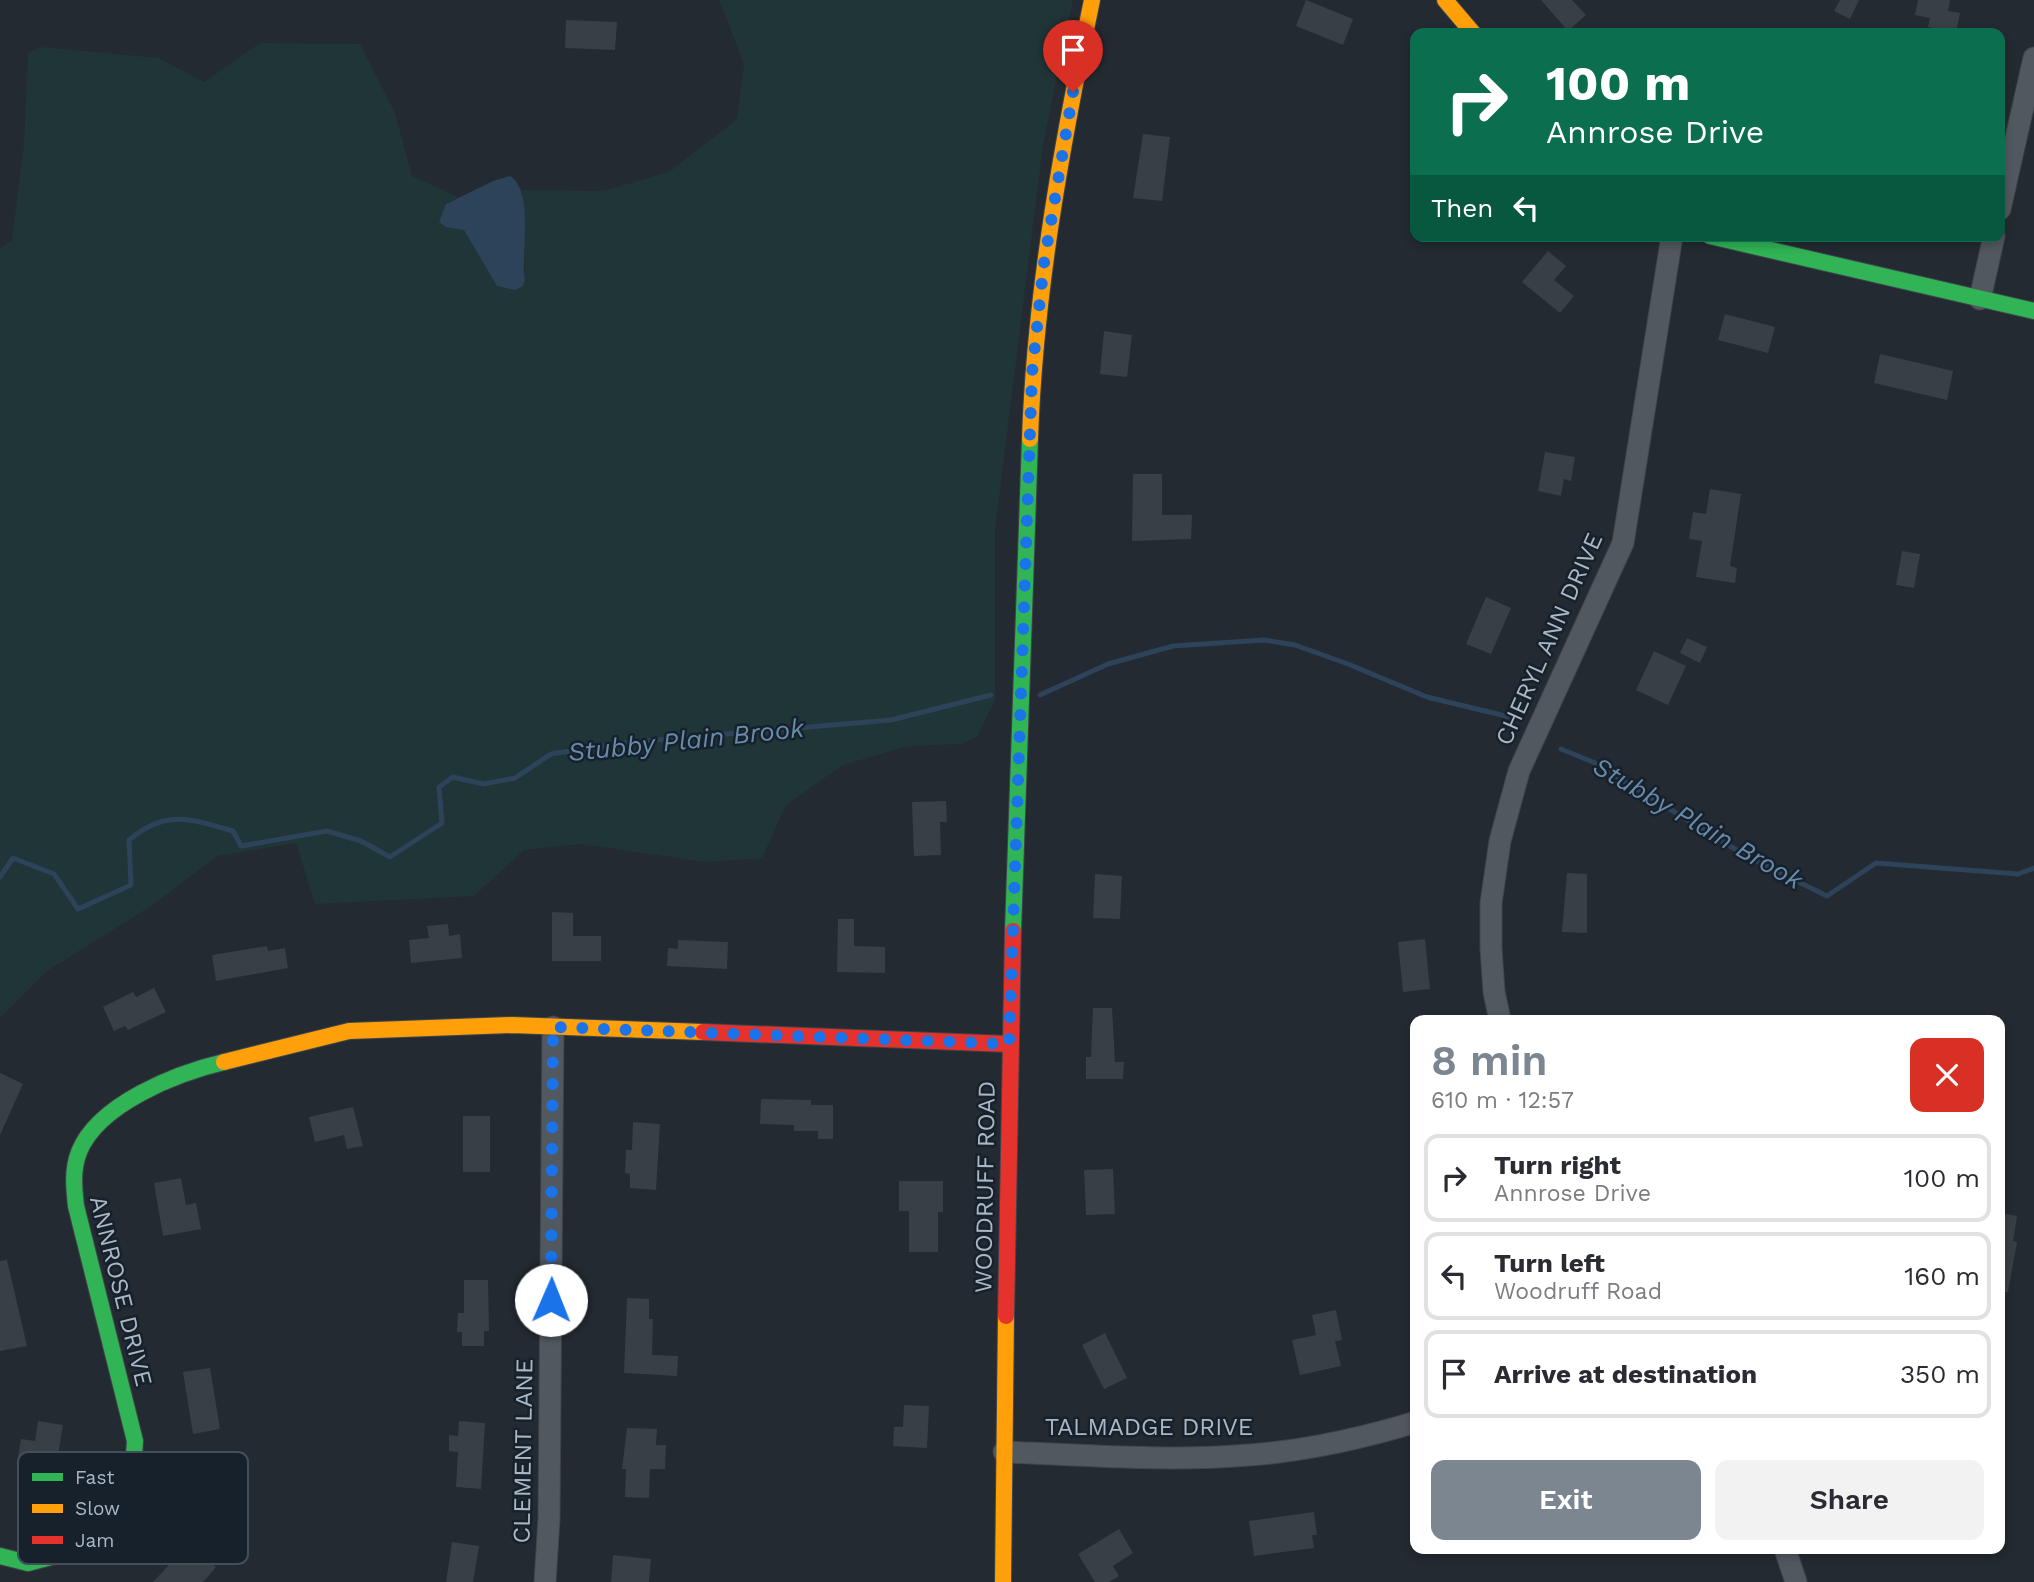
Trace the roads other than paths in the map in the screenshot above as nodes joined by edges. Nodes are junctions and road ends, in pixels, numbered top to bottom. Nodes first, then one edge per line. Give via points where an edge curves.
1 (1091, 0) edge
2 (1445, 0) edge
3 (1469, 28) edge
4 (2034, 58) edge
5 (2005, 187) edge
6 (1671, 242) edge
7 (1736, 242) edge
8 (1993, 242) edge
9 (1980, 299) junction
10 (2034, 311) edge
11 (1499, 1015) edge
12 (553, 1027) junction
13 (1009, 1044) junction
14 (1410, 1423) edge
15 (134, 1452) edge
16 (1004, 1452) junction
17 (1787, 1554) edge
18 (0, 1556) edge
19 (18, 1560) edge
20 (545, 1582) edge
21 (1003, 1582) edge
22 (1796, 1582) edge

1 - 13 street, WOODRUFF ROAD via 1044,263 1032,373
2 - 3 street
4 - 5 street
6 - 11 street, CHERYL ANN DRIVE via 1623,543 1519,771 1500,841 1491,903
7 - 9 street
8 - 9 street
9 - 10 street
12 - 13 street, ANNROSE DRIVE
12 - 15 street, ANNROSE DRIVE via 349,1031 201,1067 110,1111 79,1152 74,1193
12 - 20 street, CLEMENT LANE
13 - 16 street, WOODRUFF ROAD
14 - 16 street, TALMADGE DRIVE via 1250,1455 1189,1458
16 - 21 street, WOODRUFF ROAD
17 - 22 street
18 - 19 street, ANNROSE DRIVE

